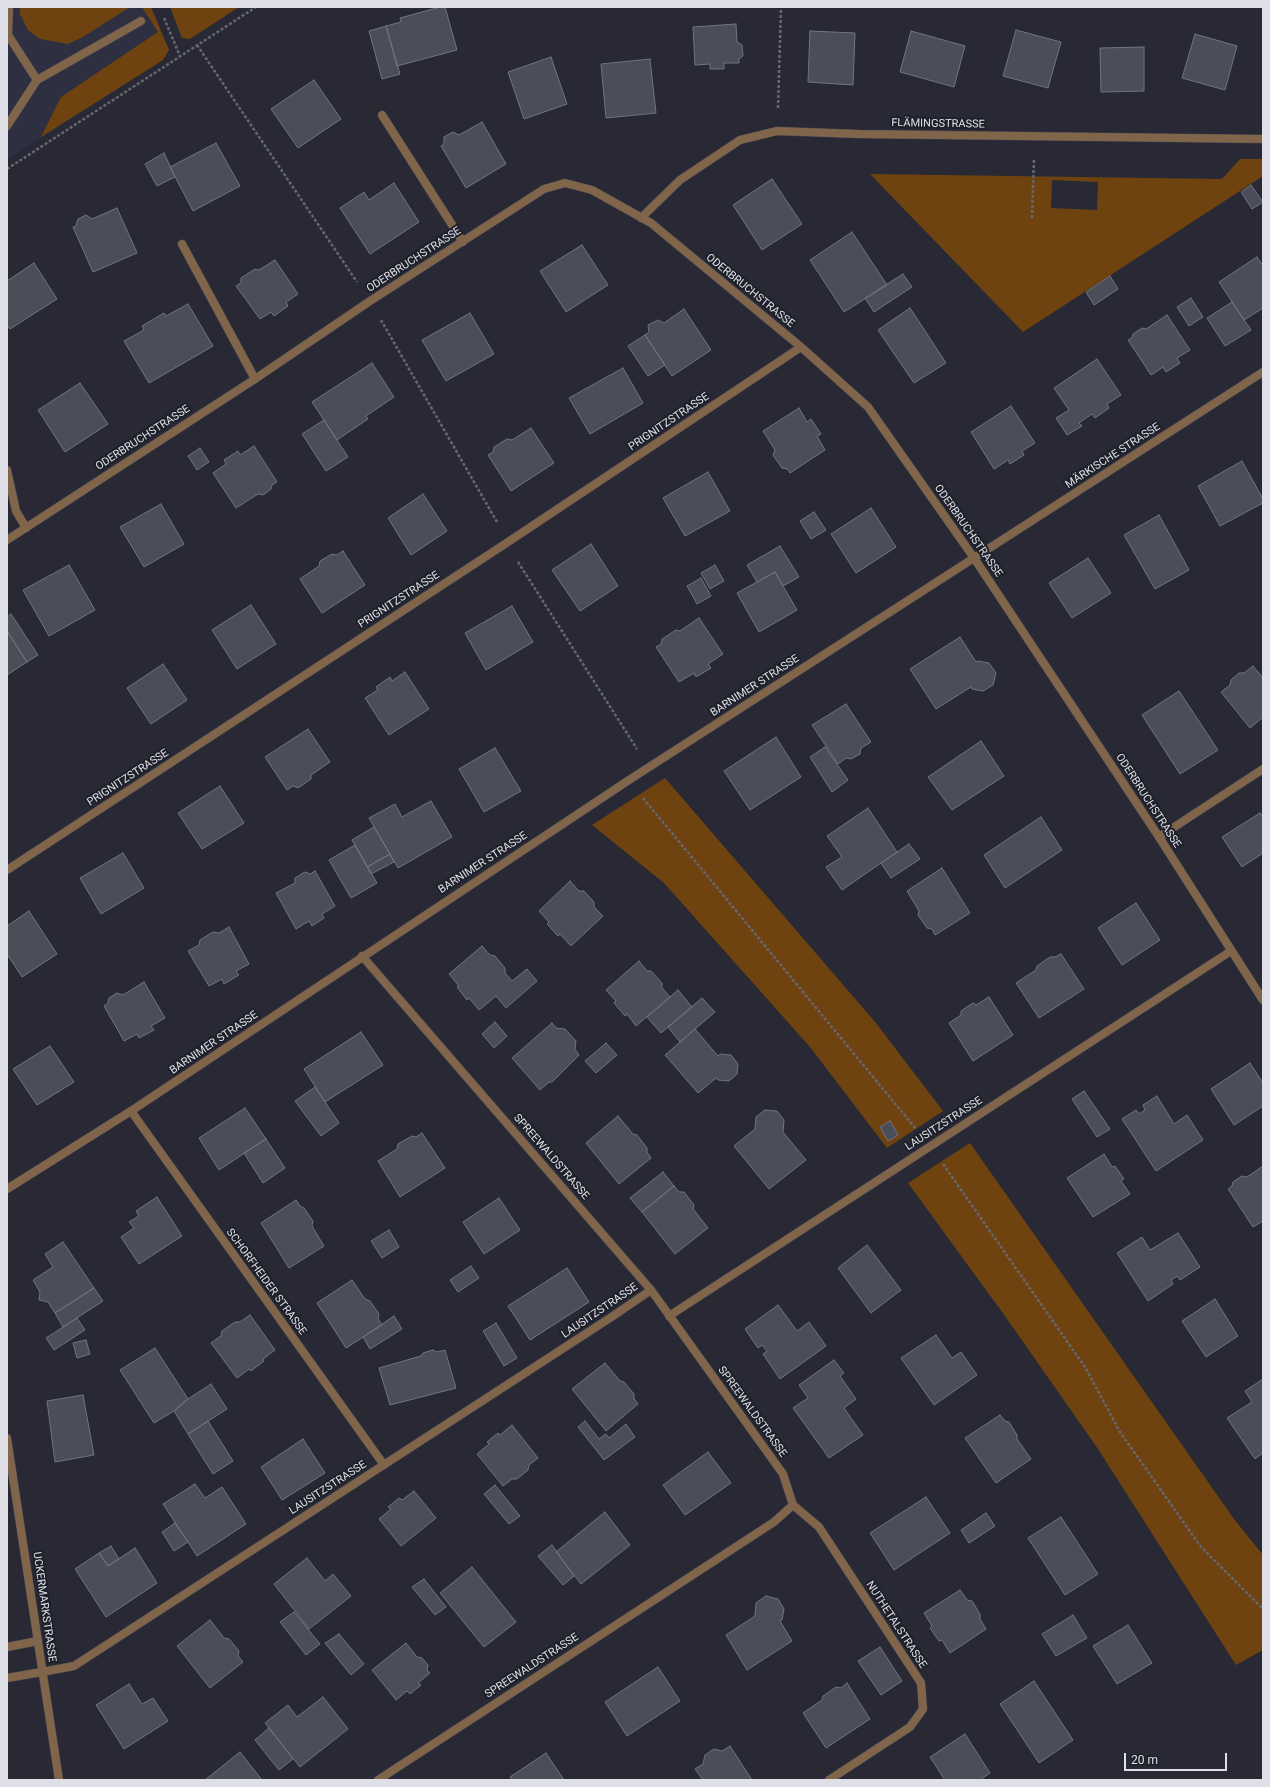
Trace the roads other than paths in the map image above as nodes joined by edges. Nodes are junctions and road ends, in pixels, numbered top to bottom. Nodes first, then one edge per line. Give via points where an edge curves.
1 (9, 7) edge
2 (141, 21) dead end
3 (37, 80) junction
4 (382, 115) dead end
5 (7, 126) edge
6 (1263, 139) edge
7 (641, 218) junction
8 (462, 242) junction
9 (182, 244) dead end
10 (801, 347) junction
11 (1263, 372) edge
12 (255, 379) junction
13 (7, 470) edge
14 (26, 528) junction
15 (7, 540) edge
16 (974, 558) junction
17 (1263, 769) edge
18 (1159, 837) junction
19 (7, 870) edge
20 (1231, 951) junction
21 (362, 956) junction
22 (1263, 1000) edge
23 (131, 1111) junction
24 (7, 1189) edge
25 (651, 1290) junction
26 (669, 1316) junction
27 (7, 1438) edge
28 (384, 1465) junction
29 (793, 1505) junction
30 (38, 1641) junction
31 (7, 1647) edge
32 (42, 1672) junction
33 (7, 1678) edge
34 (59, 1780) edge
35 (378, 1780) edge
36 (829, 1780) edge

1 - 3 street via 8,35
2 - 3 street
3 - 5 street
4 - 8 street
6 - 7 street, FLÄMINGSTRASSE via 777,131 740,140 680,180
7 - 8 street, ODERBRUCHSTRASSE via 592,190 565,183 544,189
7 - 10 street, ODERBRUCHSTRASSE
8 - 12 street, ODERBRUCHSTRASSE
9 - 12 street
10 - 16 street, ODERBRUCHSTRASSE via 868,407
10 - 19 street, PRIGNITZSTRASSE
11 - 16 street, MÄRKISCHE STRASSE
12 - 14 street, ODERBRUCHSTRASSE
13 - 14 street via 16,511
14 - 15 street, ODERBRUCHSTRASSE
16 - 18 street, ODERBRUCHSTRASSE
16 - 21 street, BARNIMER STRASSE
17 - 18 street
18 - 20 street, ODERBRUCHSTRASSE
20 - 22 street, ODERBRUCHSTRASSE
20 - 26 street, LAUSITZSTRASSE
21 - 23 street, BARNIMER STRASSE
21 - 25 street, SPREEWALDSTRASSE
23 - 24 street, BARNIMER STRASSE
23 - 28 street, SCHORFHEIDER STRASSE
25 - 26 street, SPREEWALDSTRASSE
25 - 28 street, LAUSITZSTRASSE
26 - 29 street, SPREEWALDSTRASSE via 783,1474
27 - 30 street, UCKERMARKSTRASSE
28 - 32 street, LAUSITZSTRASSE via 74,1666
29 - 35 street, SPREEWALDSTRASSE via 774,1522
29 - 36 street, NUTHETALSTRASSE via 819,1527 921,1683 923,1709 910,1727
30 - 31 street
30 - 32 street, UCKERMARKSTRASSE
32 - 33 street, LAUSITZSTRASSE
32 - 34 street, UCKERMARKSTRASSE

